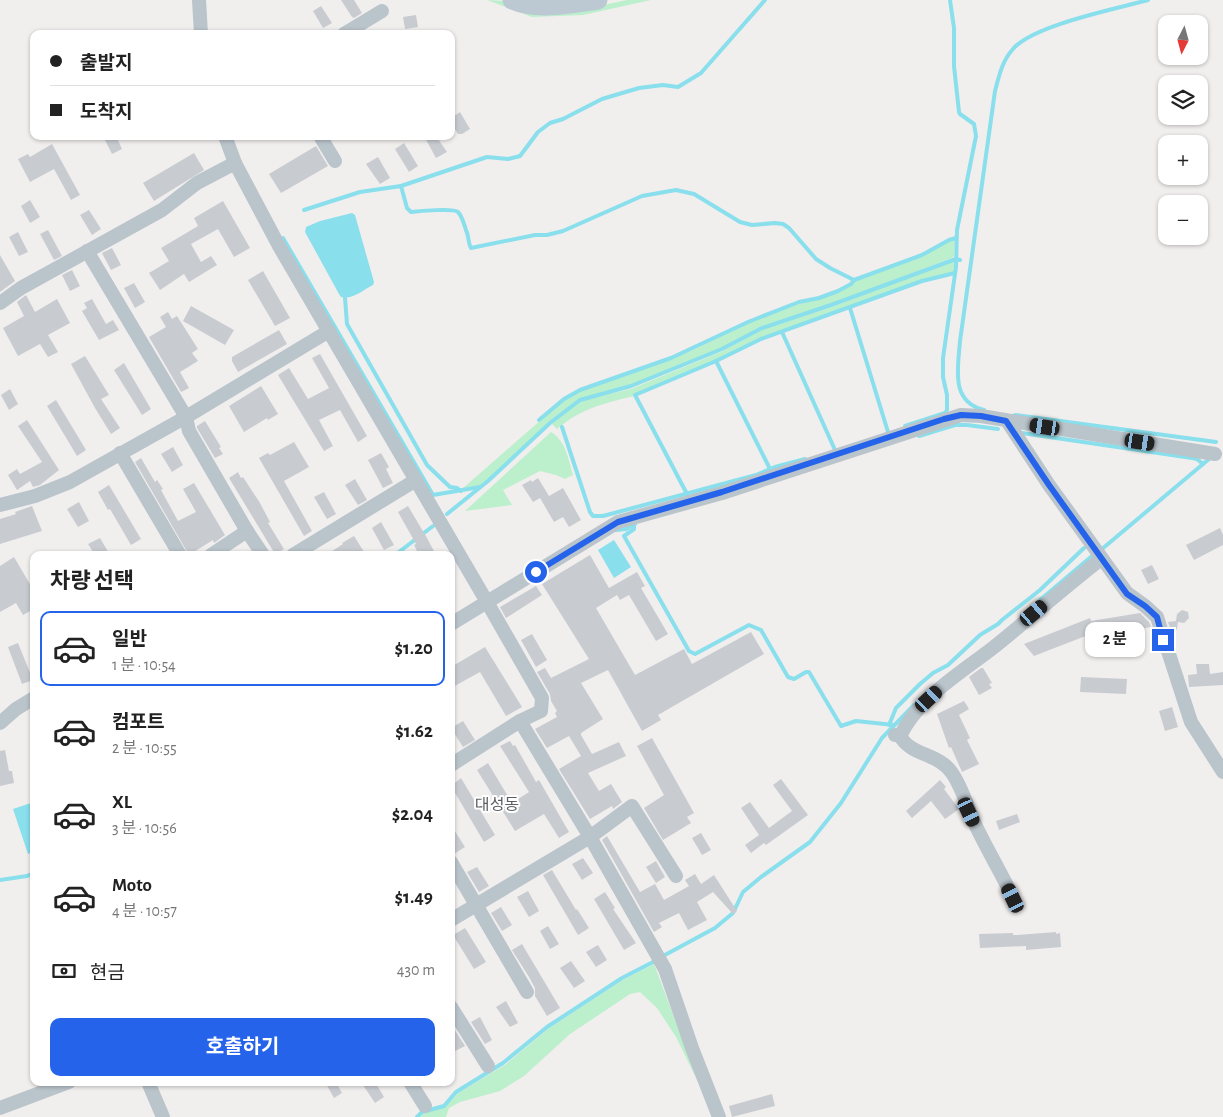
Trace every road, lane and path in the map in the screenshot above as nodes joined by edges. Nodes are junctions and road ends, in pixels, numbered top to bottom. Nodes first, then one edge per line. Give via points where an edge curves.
1 (200, 0) edge
2 (512, 0) edge
3 (598, 0) edge
4 (382, 11) dead end
5 (200, 30) edge
6 (351, 30) edge
7 (226, 140) edge
8 (322, 140) edge
9 (335, 162) dead end
10 (235, 163) junction
11 (87, 251) junction
12 (0, 302) edge
13 (329, 331) junction
14 (186, 417) junction
15 (1006, 421) junction
16 (120, 453) junction
17 (1215, 454) dead end
18 (416, 480) junction
19 (0, 505) edge
20 (246, 531) junction
21 (178, 551) edge
22 (217, 551) edge
23 (260, 551) edge
24 (300, 551) edge
25 (1102, 559) junction
26 (487, 602) junction
27 (455, 622) edge
28 (30, 700) edge
29 (520, 721) junction
30 (0, 723) edge
31 (455, 762) edge
32 (1223, 772) edge
33 (590, 836) junction
34 (455, 869) edge
35 (676, 876) dead end
36 (1013, 898) dead end
37 (476, 905) junction
38 (455, 918) edge
39 (527, 992) dead end
40 (455, 1013) edge
41 (488, 1066) dead end
42 (58, 1086) edge
43 (150, 1086) edge
44 (412, 1086) edge
45 (425, 1106) dead end
46 (0, 1108) edge
47 (163, 1117) edge
48 (719, 1117) edge

1 - 5 street
2 - 3 street via 530,6 548,6
4 - 6 street
7 - 10 street
8 - 9 street
10 - 11 street via 198,183 162,210
10 - 13 street
11 - 12 street
11 - 14 street
13 - 14 street
13 - 18 street
14 - 16 street
14 - 20 street via 189,432
15 - 17 street
15 - 25 street
15 - 26 street via 961,415 944,419 722,492 618,522
16 - 19 street via 54,489
16 - 21 street
18 - 24 street
18 - 26 street
20 - 22 street
20 - 23 street
25 - 32 street via 1127,594 1157,617 1191,722
25 - 36 street via 943,686 915,712 897,735 904,744 939,760 952,772
26 - 27 street
26 - 29 street via 542,698 541,711
28 - 30 street
29 - 31 street
29 - 33 street
33 - 35 street via 632,806
33 - 37 street
33 - 48 street via 665,969
34 - 37 street
37 - 38 street
37 - 39 street
40 - 41 street
42 - 46 street
43 - 47 street
44 - 45 street

